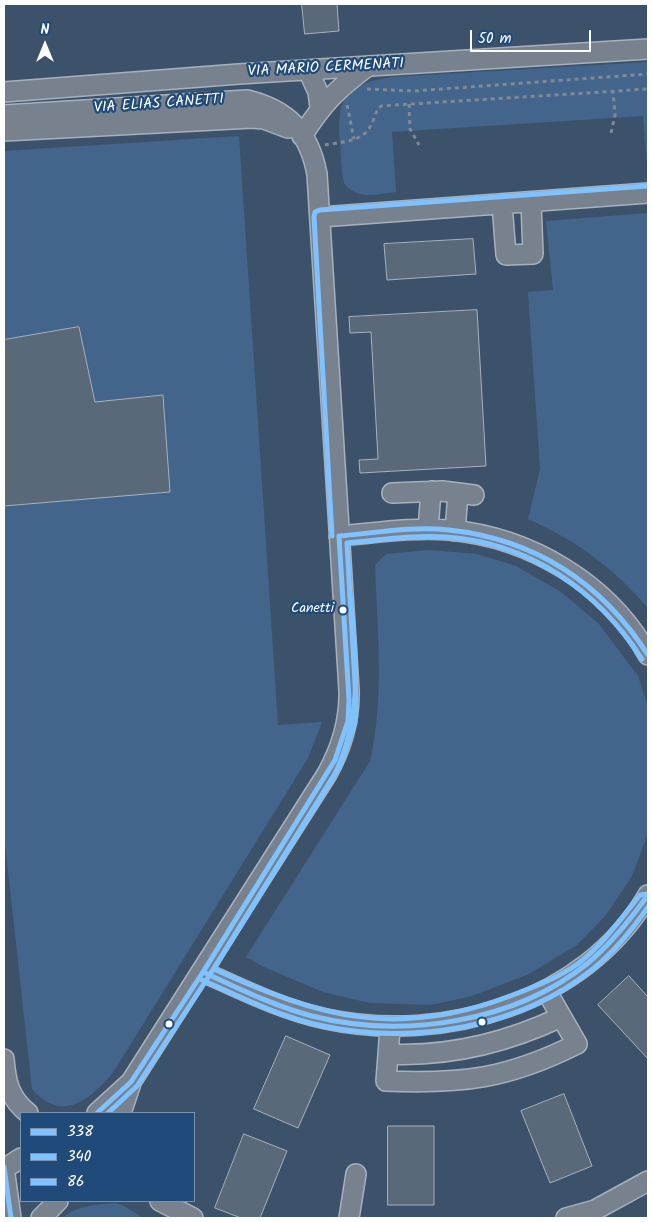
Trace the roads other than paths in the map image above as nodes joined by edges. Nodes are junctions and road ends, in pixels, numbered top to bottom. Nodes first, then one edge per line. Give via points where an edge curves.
1 (648, 49) edge
2 (368, 66) junction
3 (308, 70) junction
4 (277, 72) junction
5 (4, 92) edge
6 (247, 100) junction
7 (320, 108) junction
8 (4, 115) edge
9 (116, 116) junction
10 (4, 131) edge
11 (305, 142) junction
12 (648, 194) edge
13 (531, 202) junction
14 (502, 204) junction
15 (321, 217) junction
16 (431, 491) junction
17 (392, 493) dead end
18 (428, 529) junction
19 (455, 531) junction
20 (339, 536) junction
21 (648, 655) edge
22 (647, 899) edge
23 (203, 972) junction
24 (546, 990) junction
25 (561, 1017) junction
26 (390, 1028) junction
27 (388, 1054) junction
28 (4, 1059) edge
29 (131, 1082) junction
30 (27, 1112) edge
31 (98, 1112) edge
32 (121, 1112) edge
33 (20, 1159) edge
34 (4, 1168) edge
35 (20, 1174) edge
36 (356, 1174) dead end
37 (648, 1181) edge
38 (57, 1202) edge
39 (162, 1202) edge
40 (11, 1218) edge
41 (41, 1218) edge
42 (193, 1218) edge
43 (348, 1218) edge
44 (566, 1218) edge

1 - 2 street, VIA MARIO CERMENATI
2 - 3 street, VIA MARIO CERMENATI
2 - 7 street via 339,87
3 - 4 street, VIA MARIO CERMENATI
3 - 7 street via 318,92
4 - 5 street, VIA MARIO CERMENATI
4 - 6 street
6 - 9 street, VIA ELIAS CANETTI
6 - 11 street, VIA ELIAS CANETTI via 273,108 288,117
7 - 11 street
8 - 9 street, VIA ELIAS CANETTI
9 - 10 street, VIA ELIAS CANETTI
9 - 11 street, VIA ELIAS CANETTI via 264,119 280,124
11 - 15 street, VIA ELIAS CANETTI via 317,174
12 - 13 street
13 - 14 street
13 - 14 street via 533,254 506,255
14 - 15 street
15 - 20 street, VIA ELIAS CANETTI
16 - 17 street
16 - 18 street
16 - 19 street via 466,494
18 - 19 street
18 - 20 street
19 - 21 street via 508,541 560,566 611,606 630,627
20 - 23 street, VIA ELIAS CANETTI via 349,700 348,721 341,746 327,774
22 - 24 street via 618,936 597,956 568,979
23 - 26 street via 304,1014
23 - 29 street, VIA ELIAS CANETTI
24 - 25 street
24 - 26 street via 468,1018 428,1026
25 - 27 street via 527,1033 471,1049
25 - 27 street via 577,1044 541,1062 505,1074 443,1081 386,1080
26 - 27 street
28 - 30 street via 11,1096
29 - 31 street
29 - 32 street
33 - 34 street
34 - 35 street
34 - 40 street
36 - 43 street
37 - 44 street via 595,1210
38 - 41 street
39 - 42 street

